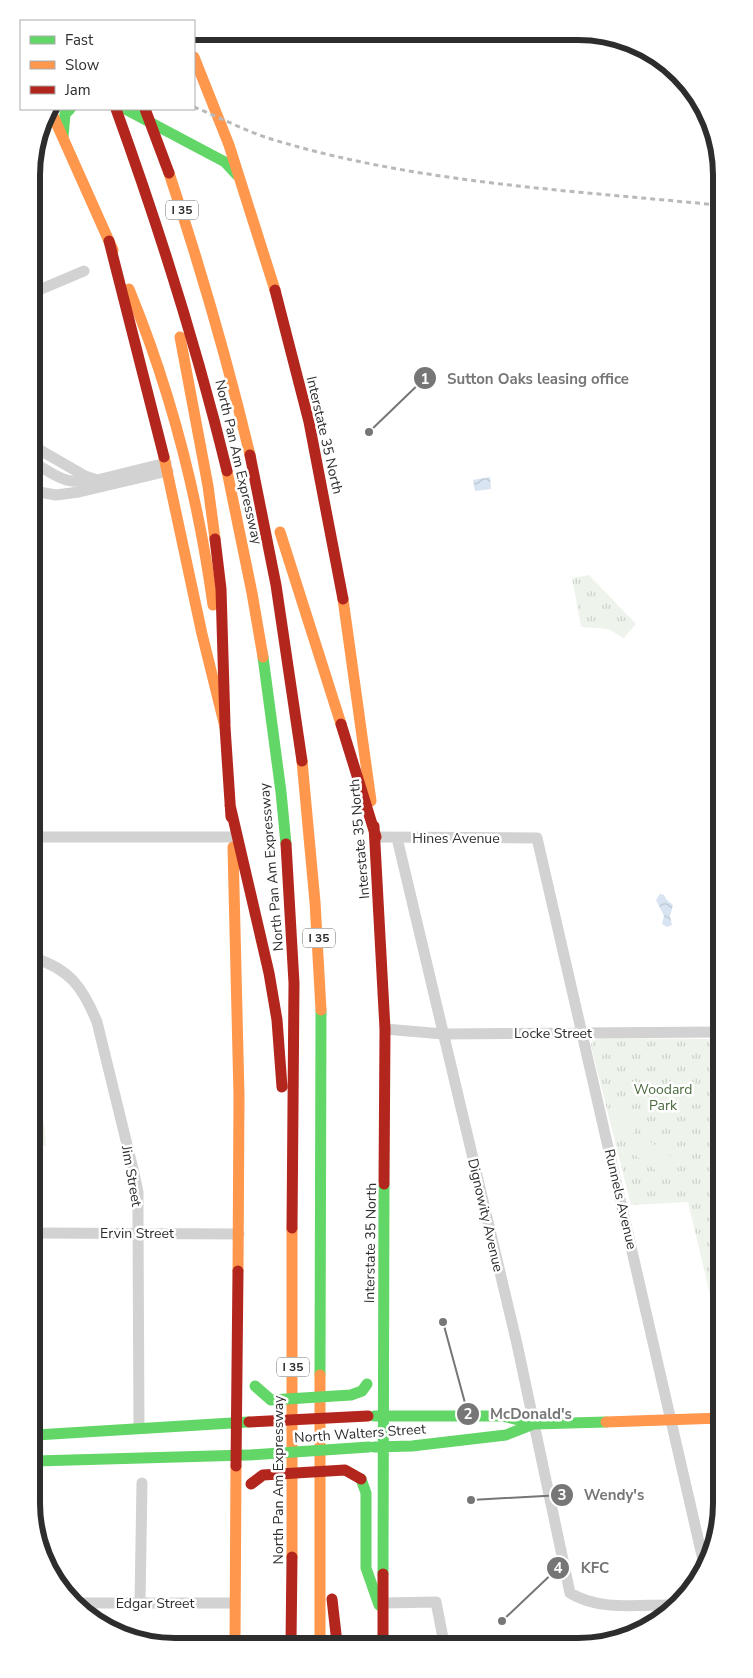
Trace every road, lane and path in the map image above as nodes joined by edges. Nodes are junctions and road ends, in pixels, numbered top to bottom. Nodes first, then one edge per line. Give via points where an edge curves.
1 (195, 58) edge
2 (69, 110) edge
3 (116, 110) edge
4 (127, 110) edge
5 (145, 110) edge
6 (53, 116) edge
7 (63, 139) junction
8 (240, 178) junction
9 (145, 186) junction
10 (109, 241) junction
11 (194, 247) junction
12 (84, 271) dead end
13 (40, 290) edge
14 (40, 451) edge
15 (40, 466) edge
16 (167, 467) junction
17 (266, 475) dead end
18 (97, 480) junction
19 (40, 492) edge
20 (278, 522) dead end
21 (225, 724) junction
22 (230, 806) junction
23 (40, 837) edge
24 (232, 837) junction
25 (376, 837) junction
26 (397, 838) junction
27 (537, 838) joint
28 (40, 960) edge
29 (386, 1028) junction
30 (713, 1032) edge
31 (582, 1033) junction
32 (443, 1034) junction
33 (40, 1233) edge
34 (139, 1233) junction
35 (239, 1234) junction
36 (292, 1254) junction
37 (239, 1343) junction
38 (384, 1352) junction
39 (384, 1416) junction
40 (670, 1418) junction
41 (713, 1418) edge
42 (237, 1422) junction
43 (534, 1424) junction
44 (140, 1428) junction
45 (40, 1435) edge
46 (384, 1447) junction
47 (237, 1456) junction
48 (40, 1460) edge
49 (293, 1480) junction
50 (142, 1483) dead end
51 (322, 1483) junction
52 (236, 1544) junction
53 (703, 1555) edge
54 (84, 1603) edge
55 (140, 1603) junction
56 (236, 1603) junction
57 (383, 1603) junction
58 (668, 1604) edge
59 (383, 1616) junction
60 (235, 1638) edge
61 (282, 1638) edge
62 (291, 1638) edge
63 (320, 1638) edge
64 (337, 1638) edge
65 (383, 1638) edge
66 (443, 1638) edge

1 - 8 main road, Interstate 35 North
2 - 7 main road via 65,114
3 - 9 main road, North Pan Am Expressway / I 35
4 - 8 main road via 225,162
5 - 11 main road, North Pan Am Expressway / I 35, bridge
6 - 7 main road
7 - 10 main road
8 - 25 main road, Interstate 35 North via 255,221 305,407 334,544 354,658
9 - 21 main road via 177,325 212,512 222,589
9 - 36 main road, North Pan Am Expressway / I 35 via 189,324 223,452 240,526 264,667 286,844 296,1006
10 - 16 main road
10 - 21 main road via 142,317 191,486 210,588
11 - 17 main road via 229,330
11 - 51 main road, North Pan Am Expressway / I 35 via 263,508 289,654 309,805 321,1008
12 - 13 street
14 - 18 street
15 - 18 street via 76,483
16 - 18 street
16 - 19 street via 79,492 56,495
16 - 21 main road via 202,634
20 - 25 main road
21 - 22 main road
22 - 24 main road
22 - 36 main road via 277,1020
23 - 24 street
24 - 35 main road via 240,1096
25 - 26 street, Hines Avenue
25 - 29 main road, Interstate 35 North
26 - 27 street, Hines Avenue
26 - 32 street, Dignowity Avenue
27 - 31 street, Runnels Avenue
28 - 34 street, Jim Street via 65,972 78,985 88,999 97,1022 138,1192
29 - 32 street, Locke Street
29 - 38 main road, Interstate 35 North
30 - 31 street, Locke Street
31 - 32 street, Locke Street
31 - 40 street, Runnels Avenue
32 - 43 street, Dignowity Avenue
33 - 34 street, Ervin Street
34 - 35 street, Ervin Street
34 - 44 street, Jim Street
35 - 37 main road
36 - 49 main road, North Pan Am Expressway / I 35
37 - 38 main road, bridge via 255,1386 271,1400 351,1395 362,1391
37 - 42 main road
38 - 39 main road, Interstate 35 North
39 - 42 main road, North Walters Street, bridge
39 - 43 main road, North Walters Street via 503,1416
39 - 46 main road, Interstate 35 North
40 - 41 main road, North Walters Street
40 - 43 main road, North Walters Street
40 - 53 street, Runnels Avenue
42 - 44 main road, North Walters Street
42 - 47 main road
43 - 46 main road, North Walters Street via 506,1435
43 - 58 street, Dignowity Avenue via 570,1593 581,1600 600,1604
44 - 45 main road, North Walters Street
46 - 47 main road, North Walters Street, bridge
46 - 57 main road, Interstate 35 North
47 - 48 main road, North Walters Street
47 - 52 main road
49 - 61 main road
49 - 62 main road, North Pan Am Expressway / I 35
50 - 55 street
51 - 63 main road, North Pan Am Expressway / I 35
51 - 64 main road
52 - 56 main road
52 - 59 main road, bridge via 244,1502 251,1484 262,1475 345,1470 361,1479 366,1493 366,1568
54 - 55 street, Edgar Street
55 - 56 street, Edgar Street
56 - 60 main road
57 - 59 main road, Interstate 35 North
57 - 66 street via 436,1602
59 - 65 main road, Interstate 35 North

